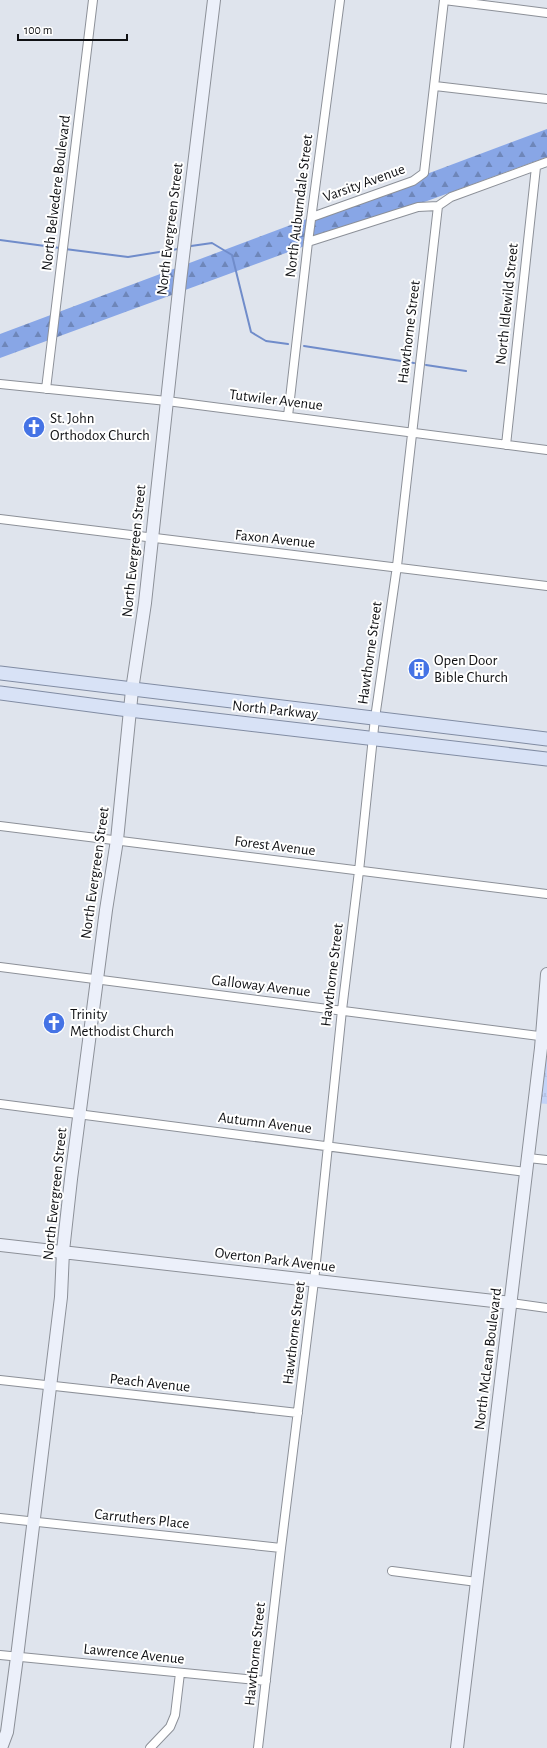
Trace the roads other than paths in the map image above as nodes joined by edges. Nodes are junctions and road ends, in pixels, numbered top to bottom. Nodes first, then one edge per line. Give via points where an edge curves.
1 (93, 0) edge
2 (214, 0) edge
3 (340, 0) edge
4 (444, 0) edge
5 (547, 13) edge
6 (435, 86) junction
7 (547, 99) edge
8 (547, 162) edge
9 (536, 166) junction
10 (438, 206) junction
11 (312, 217) junction
12 (308, 242) junction
13 (0, 384) edge
14 (46, 389) junction
15 (167, 401) junction
16 (288, 416) junction
17 (412, 433) junction
18 (506, 445) junction
19 (547, 450) edge
20 (0, 519) edge
21 (152, 539) junction
22 (397, 566) junction
23 (547, 586) edge
24 (0, 674) edge
25 (132, 690) junction
26 (0, 693) edge
27 (131, 710) junction
28 (375, 718) junction
29 (374, 738) junction
30 (547, 739) edge
31 (547, 759) edge
32 (0, 826) edge
33 (117, 840) junction
34 (359, 871) junction
35 (547, 894) edge
36 (0, 967) edge
37 (547, 974) edge
38 (97, 979) junction
39 (342, 1010) junction
40 (544, 1036) edge
41 (0, 1104) edge
42 (80, 1114) junction
43 (329, 1145) junction
44 (528, 1158) junction
45 (547, 1160) edge
46 (526, 1172) junction
47 (0, 1245) edge
48 (63, 1252) junction
49 (314, 1281) junction
50 (511, 1304) junction
51 (547, 1308) edge
52 (0, 1380) edge
53 (50, 1386) junction
54 (298, 1413) junction
55 (0, 1518) edge
56 (34, 1522) junction
57 (281, 1548) junction
58 (392, 1571) dead end
59 (477, 1582) junction
60 (0, 1655) edge
61 (17, 1657) junction
62 (180, 1673) junction
63 (266, 1681) junction
64 (1, 1748) edge
65 (150, 1748) edge
66 (258, 1748) edge
67 (457, 1748) edge

1 - 14 street, North Belvedere Boulevard
2 - 15 street, North Evergreen Street
3 - 11 street, North Auburndale Street
4 - 5 street
4 - 6 street
6 - 7 street
6 - 11 street, Varsity Avenue via 424,173 413,181
8 - 9 street
9 - 10 street via 451,196
9 - 18 street, North Idlewild Street
10 - 12 street via 418,207
10 - 17 street, Hawthorne Street
11 - 12 street, North Auburndale Street
12 - 16 street, North Auburndale Street
13 - 14 street, Tutwiler Avenue
14 - 15 street, Tutwiler Avenue
15 - 16 street, Tutwiler Avenue
15 - 21 street, North Evergreen Street
16 - 17 street, Tutwiler Avenue
17 - 18 street, Tutwiler Avenue
17 - 22 street, Hawthorne Street
18 - 19 street, Tutwiler Avenue
20 - 21 street, Faxon Avenue
21 - 22 street, Faxon Avenue
21 - 25 street, North Evergreen Street
22 - 23 street, Faxon Avenue
22 - 28 street, Hawthorne Street
24 - 25 main road, North Parkway
25 - 27 street, North Evergreen Street
25 - 28 main road, North Parkway
26 - 27 main road, North Parkway
27 - 29 main road, North Parkway
27 - 33 street, North Evergreen Street
28 - 29 street, Hawthorne Street
28 - 30 main road, North Parkway
29 - 31 main road, North Parkway
29 - 34 street, Hawthorne Street
32 - 33 street, Forest Avenue
33 - 34 street, Forest Avenue
33 - 38 street, North Evergreen Street
34 - 35 street, Forest Avenue
34 - 39 street, Hawthorne Street
36 - 38 street, Galloway Avenue
37 - 40 street, North McLean Boulevard
38 - 39 street, Galloway Avenue
38 - 42 street, North Evergreen Street
39 - 40 street, Galloway Avenue
39 - 43 street, Hawthorne Street
40 - 44 street, North McLean Boulevard
41 - 42 street, Autumn Avenue
42 - 43 street, Autumn Avenue
42 - 48 street, North Evergreen Street
43 - 46 street, Autumn Avenue
43 - 49 street, Hawthorne Street
44 - 45 street
44 - 46 street, North McLean Boulevard
46 - 50 street, North McLean Boulevard
47 - 48 street, Overton Park Avenue
48 - 49 street, Overton Park Avenue
48 - 53 street, North Evergreen Street via 61,1297
49 - 50 street, Overton Park Avenue
49 - 54 street, Hawthorne Street
50 - 51 street, Overton Park Avenue
50 - 59 street, North McLean Boulevard
52 - 53 street, Peach Avenue
53 - 54 street, Peach Avenue
53 - 56 street, North Evergreen Street
54 - 57 street, Hawthorne Street
55 - 56 street, Carruthers Place
56 - 57 street, Carruthers Place
56 - 61 street, North Evergreen Street
57 - 63 street, Hawthorne Street
58 - 59 street
59 - 67 street, North McLean Boulevard
60 - 61 street, Lawrence Avenue
61 - 62 street, Lawrence Avenue
61 - 64 street, North Evergreen Street via 7,1732
62 - 63 street, Lawrence Avenue
62 - 65 street via 176,1715 170,1727
63 - 66 street, Hawthorne Street

